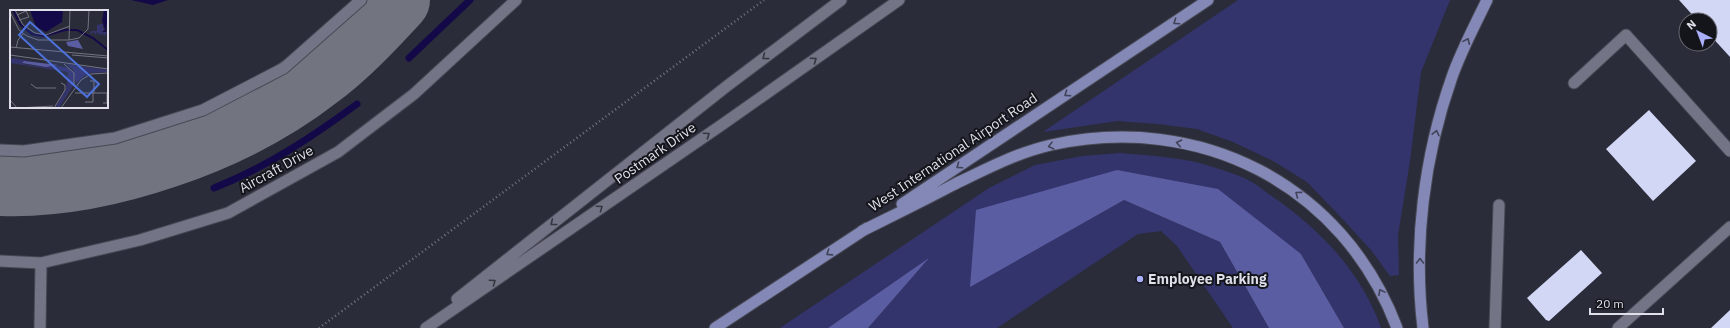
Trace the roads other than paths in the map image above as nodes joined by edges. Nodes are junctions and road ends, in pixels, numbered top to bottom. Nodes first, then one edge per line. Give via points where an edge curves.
1 (361, 0) edge
2 (516, 0) edge
3 (842, 0) edge
4 (899, 0) edge
5 (1208, 0) edge
6 (1487, 0) edge
7 (1574, 83) dead end
8 (0, 150) edge
9 (1730, 152) edge
10 (1499, 205) dead end
11 (1730, 227) edge
12 (862, 231) junction
13 (0, 261) edge
14 (41, 263) junction
15 (40, 328) edge
16 (420, 328) edge
17 (426, 328) edge
18 (715, 328) edge
19 (1396, 328) edge
20 (1423, 328) edge
21 (1495, 328) edge
22 (1618, 328) edge

1 - 8 street via 284,68 203,110 115,138 24,151
2 - 14 street, Aircraft Drive via 414,94 338,152 228,213 140,240
3 -> 16 street, Postmark Drive via 727,86
17 -> 4 street, Postmark Drive
5 -> 12 main road, West International Airport Road
20 -> 6 main road via 1420,262 1427,174 1452,77
7 - 9 street via 1626,35
10 - 21 street
11 - 22 street
12 -> 18 main road, West International Airport Road
19 -> 12 main road via 1384,297 1371,275 1328,220 1304,199 1258,168 1230,156 1168,141 1126,137 1089,138 1015,156
13 - 14 street, Aircraft Drive
14 - 15 street

